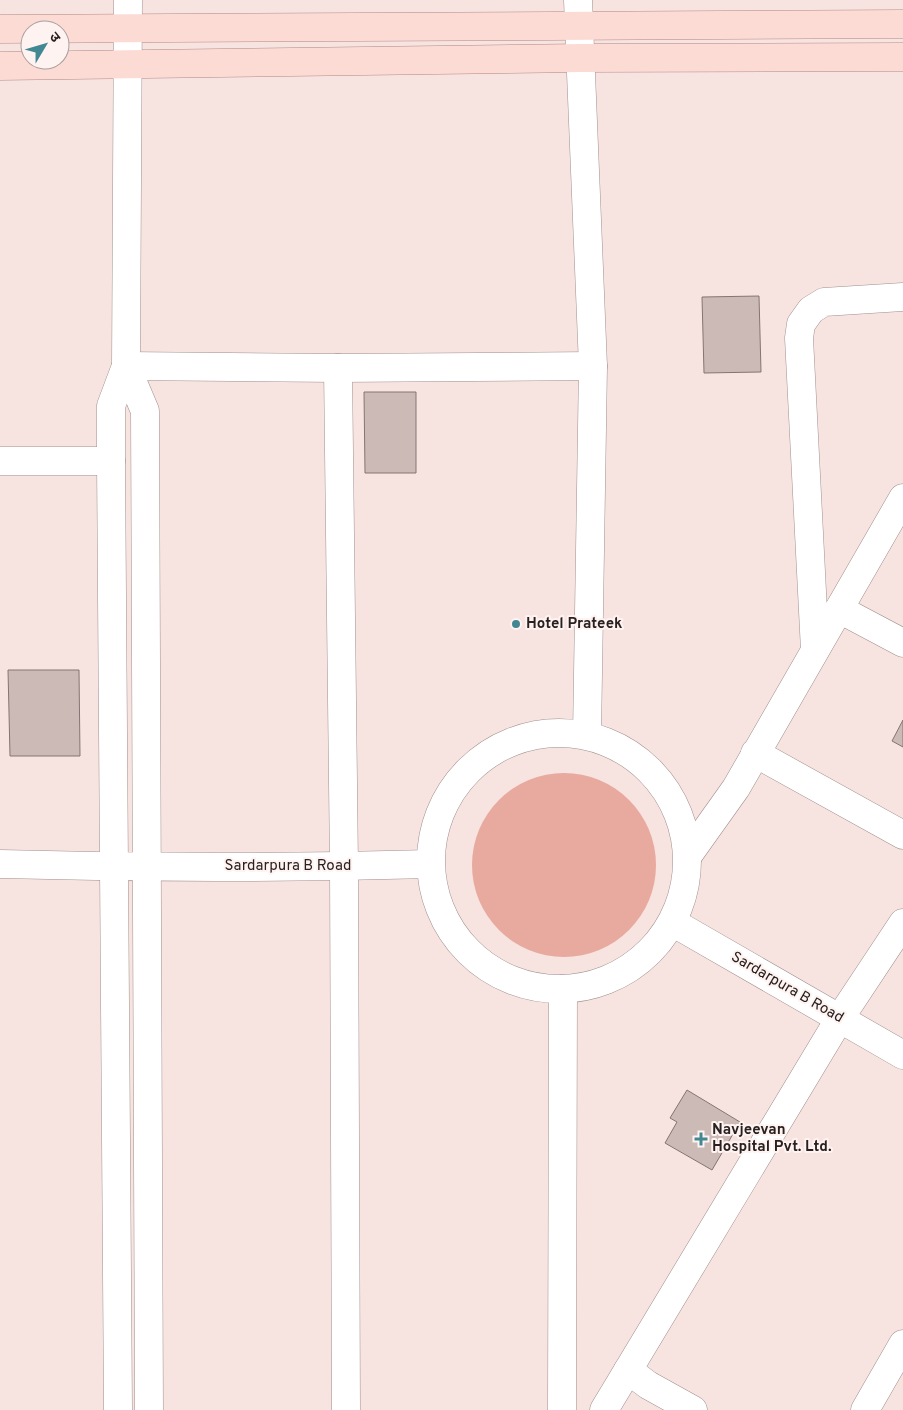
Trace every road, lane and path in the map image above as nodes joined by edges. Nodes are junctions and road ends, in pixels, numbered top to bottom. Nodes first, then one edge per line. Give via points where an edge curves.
1 (128, 0) edge
2 (578, 12) edge
3 (903, 24) edge
4 (127, 28) junction
5 (0, 29) edge
6 (903, 57) edge
7 (581, 58) junction
8 (128, 64) junction
9 (0, 66) edge
10 (903, 297) edge
11 (126, 366) junction
12 (594, 366) junction
13 (338, 368) junction
14 (0, 461) edge
15 (111, 461) junction
16 (903, 498) edge
17 (839, 609) junction
18 (903, 643) edge
19 (816, 650) junction
20 (587, 735) junction
21 (756, 753) junction
22 (903, 835) edge
23 (689, 854) junction
24 (0, 864) edge
25 (430, 864) junction
26 (146, 866) junction
27 (344, 866) junction
28 (113, 867) junction
29 (672, 922) junction
30 (903, 923) edge
31 (563, 989) junction
32 (840, 1018) junction
33 (903, 1055) edge
34 (903, 1344) edge
35 (628, 1370) junction
36 (118, 1410) edge
37 (149, 1410) edge
38 (346, 1410) edge
39 (562, 1410) edge
40 (604, 1410) edge
41 (693, 1410) edge
42 (864, 1410) edge

1 - 4 street
2 - 3 main road
2 - 4 main road
2 - 7 street
4 - 5 main road
4 - 8 street
6 - 7 main road
7 - 8 main road
7 - 12 street
8 - 9 main road
8 - 11 street
10 - 19 street via 824,302 811,310 801,324 799,338
11 - 13 street
11 - 15 street via 111,406
11 - 26 street via 145,411
12 - 13 street
12 - 20 street
13 - 27 street
14 - 15 street
15 - 28 street
16 - 17 street
17 - 18 street
17 - 19 street
19 - 21 street
20 - 23 street via 628,752 662,783 678,811
20 - 25 street via 542,733 499,746 464,774 436,820
21 - 22 street
21 - 23 street via 736,788
23 - 29 street via 684,899
24 - 28 street
25 - 27 street, Sardarpura B Road
25 - 31 street via 439,908 462,947 498,975 545,990
26 - 27 street, Sardarpura B Road
26 - 28 street, Sardarpura B Road
26 - 37 street
27 - 38 street
28 - 36 street
29 - 31 street via 663,939 631,970 590,988
29 - 32 street, Sardarpura B Road
30 - 32 street
31 - 39 street
32 - 33 street, Sardarpura B Road
32 - 35 street
34 - 42 street
35 - 40 street
35 - 41 street

